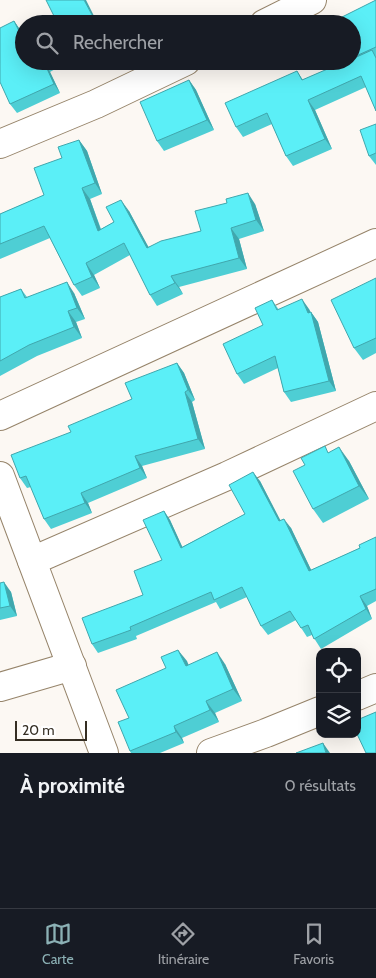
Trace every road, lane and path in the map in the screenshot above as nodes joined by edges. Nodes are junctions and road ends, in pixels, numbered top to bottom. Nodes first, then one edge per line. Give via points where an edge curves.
1 (312, 0) edge
2 (282, 15) edge
3 (167, 70) edge
4 (0, 144) edge
5 (376, 243) edge
6 (376, 406) edge
7 (0, 416) edge
8 (0, 476) edge
9 (32, 560) junction
10 (72, 666) junction
11 (0, 687) edge
12 (376, 688) edge
13 (361, 694) edge
14 (316, 713) edge
15 (104, 753) edge
16 (211, 753) edge

1 - 2 street
3 - 4 street
5 - 7 street
6 - 9 street via 227,476
8 - 9 street
9 - 10 street
10 - 11 street
10 - 15 street
12 - 13 street
14 - 16 street

